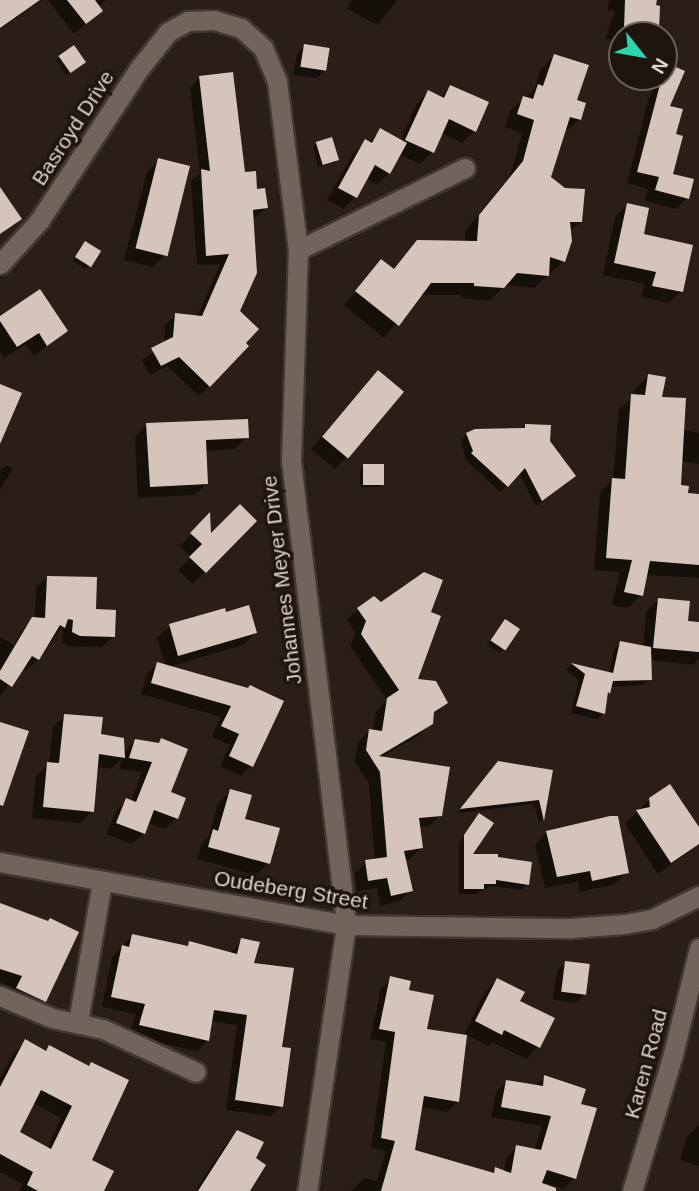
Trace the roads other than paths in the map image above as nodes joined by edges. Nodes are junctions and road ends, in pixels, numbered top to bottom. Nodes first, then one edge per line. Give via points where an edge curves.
1 (188, 21) joint
2 (465, 168) dead end
3 (298, 250) junction
4 (0, 264) edge
5 (0, 862) edge
6 (102, 881) junction
7 (699, 896) edge
8 (346, 925) junction
9 (699, 948) edge
10 (0, 996) edge
11 (78, 1022) junction
12 (196, 1072) dead end
13 (307, 1191) edge
14 (632, 1191) edge

1 - 3 street, Johannes Meyer Drive via 214,20 241,28 253,36 270,60 277,81
1 - 4 street, Basroyd Drive via 157,44 46,212
2 - 3 street
3 - 8 street, Johannes Meyer Drive via 291,461
5 - 6 street, Oudeberg Street
6 - 8 street, Oudeberg Street
6 - 11 street
7 - 8 street, Oudeberg Street via 652,919 625,924 571,928
8 - 13 street, Johannes Meyer Drive
9 - 14 street, Karen Road
10 - 11 street via 45,1016
11 - 12 street

